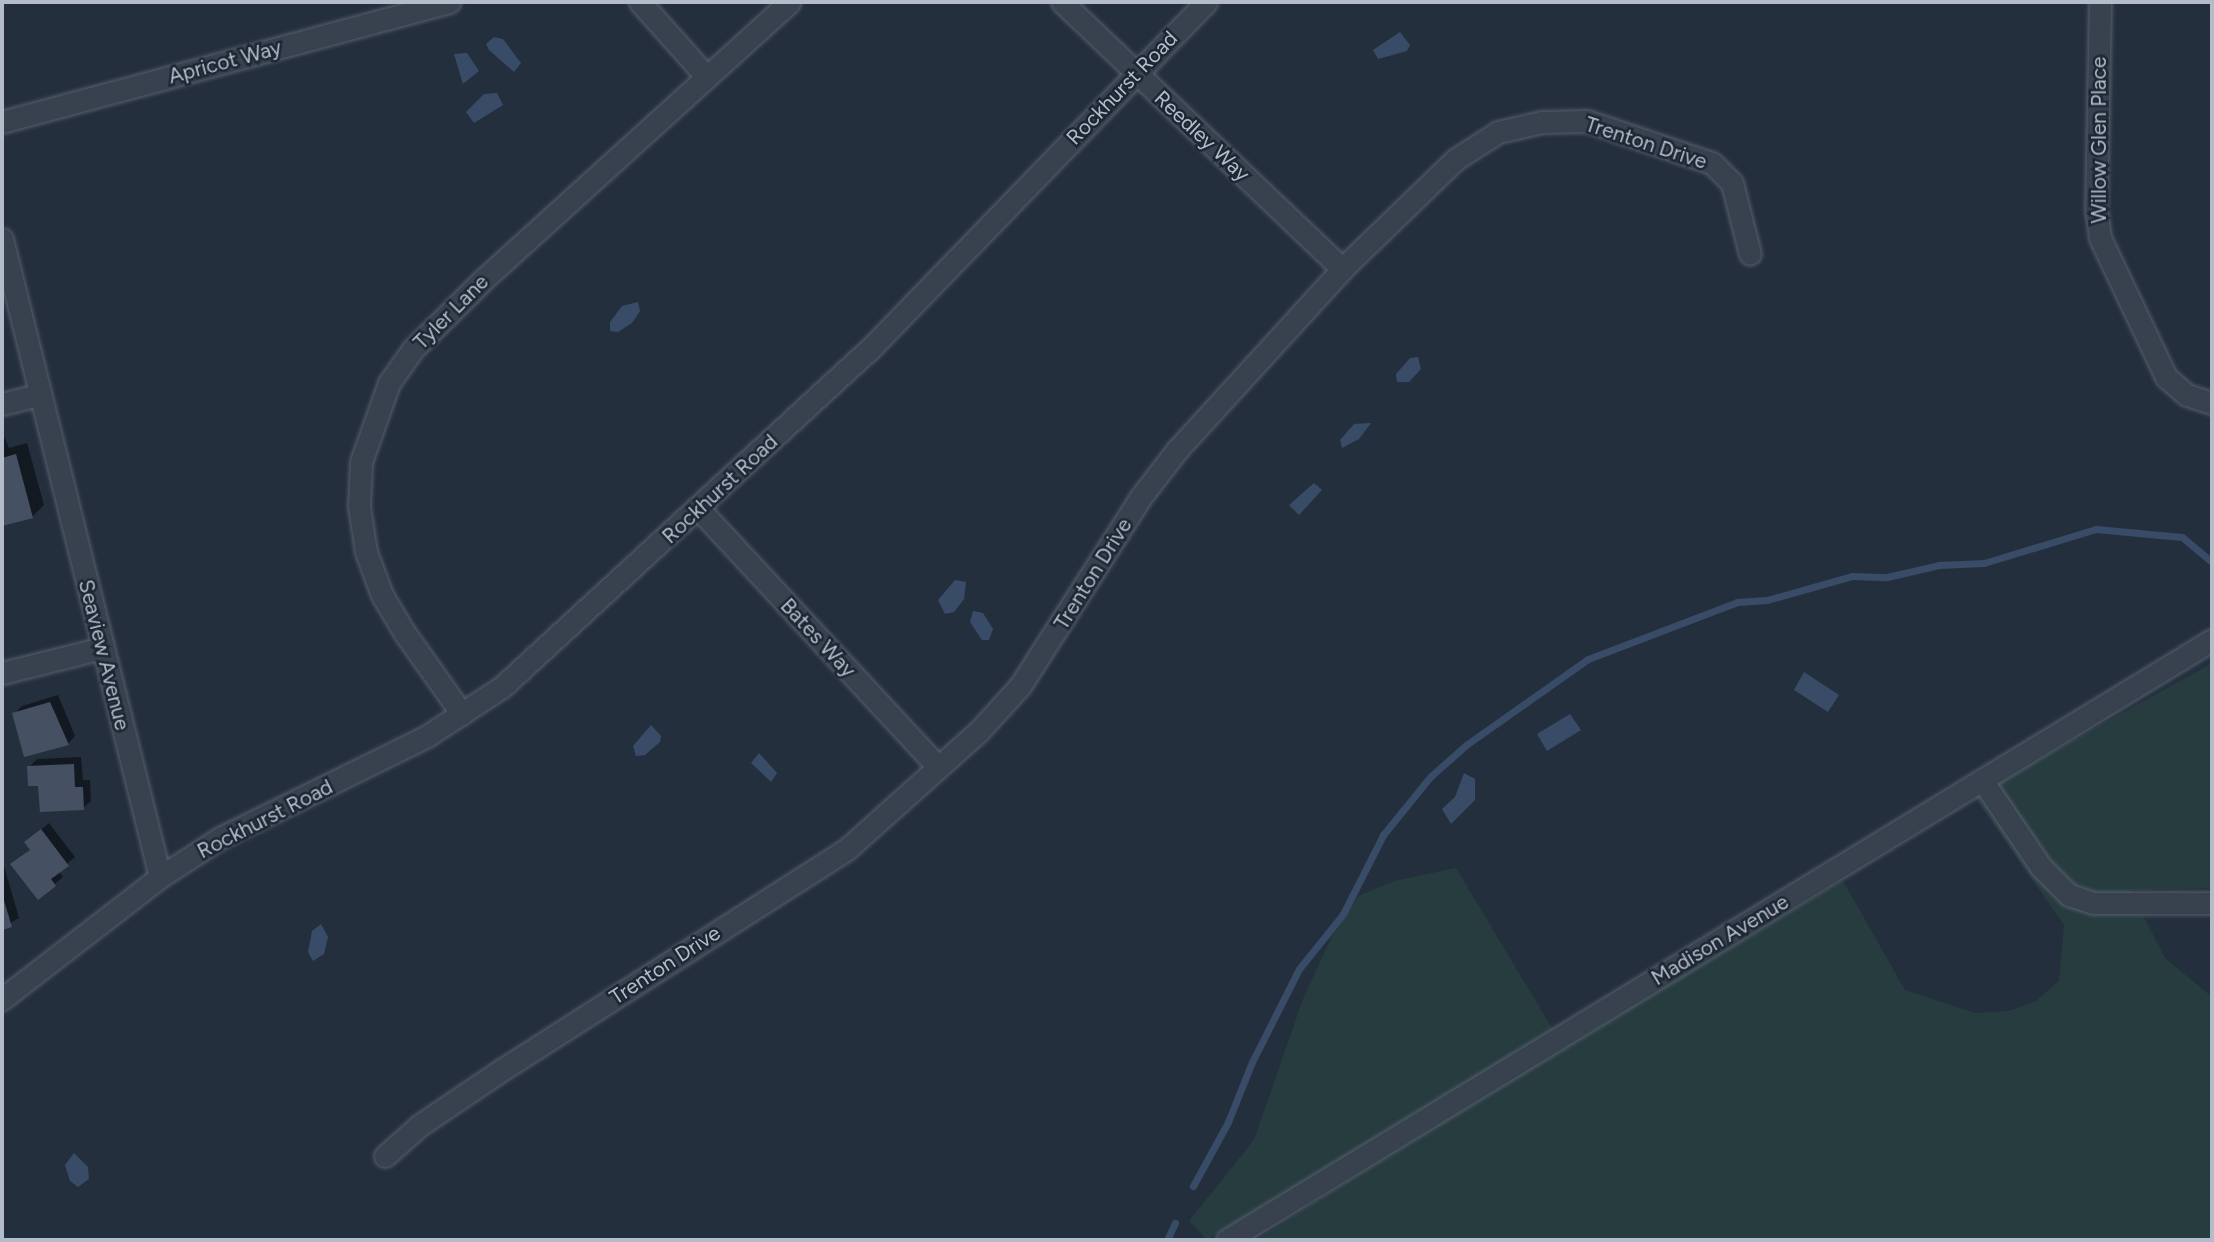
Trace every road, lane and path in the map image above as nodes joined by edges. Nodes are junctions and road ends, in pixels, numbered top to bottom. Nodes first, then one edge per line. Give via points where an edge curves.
1 (449, 2) edge
2 (640, 2) edge
3 (789, 2) edge
4 (1062, 2) edge
5 (1206, 2) edge
6 (2100, 2) edge
7 (1136, 73) junction
8 (706, 76) junction
9 (2, 122) edge
10 (2, 239) edge
11 (1750, 254) dead end
12 (1342, 269) junction
13 (38, 394) junction
14 (2212, 402) edge
15 (2, 404) edge
16 (699, 509) junction
17 (2212, 640) edge
18 (102, 648) junction
19 (2, 673) edge
20 (462, 714) junction
21 (938, 767) junction
22 (1982, 780) junction
23 (160, 877) junction
24 (2212, 904) edge
25 (2, 999) edge
26 (385, 1156) dead end
27 (1227, 1240) edge

1 - 9 street, Apricot Way
2 - 8 street
3 - 8 street, Tyler Lane
4 - 7 street, Reedley Way
5 - 7 street, Rockhurst Road
6 - 14 street, Willow Glen Place via 2096,209 2100,238 2166,377 2188,396
7 - 12 street, Reedley Way
7 - 16 street, Rockhurst Road via 869,351
8 - 20 street, Tyler Lane via 413,349 389,383 372,421 360,473 366,552 382,595
10 - 13 street, Seaview Avenue
11 - 12 street, Trenton Drive via 1732,183 1712,163 1587,121 1542,122 1499,132 1456,159
12 - 21 street, Trenton Drive via 1177,450 1140,498 1020,687
13 - 15 street
13 - 18 street, Seaview Avenue
16 - 20 street, Rockhurst Road via 502,687
16 - 21 street, Bates Way
17 - 22 street, Madison Avenue
18 - 19 street
18 - 23 street, Seaview Avenue
20 - 23 street, Rockhurst Road via 427,736 220,838
21 - 26 street, Trenton Drive via 846,849 497,1073 419,1125
22 - 24 street via 2040,867 2069,895 2093,904
22 - 27 street, Madison Avenue
23 - 25 street

